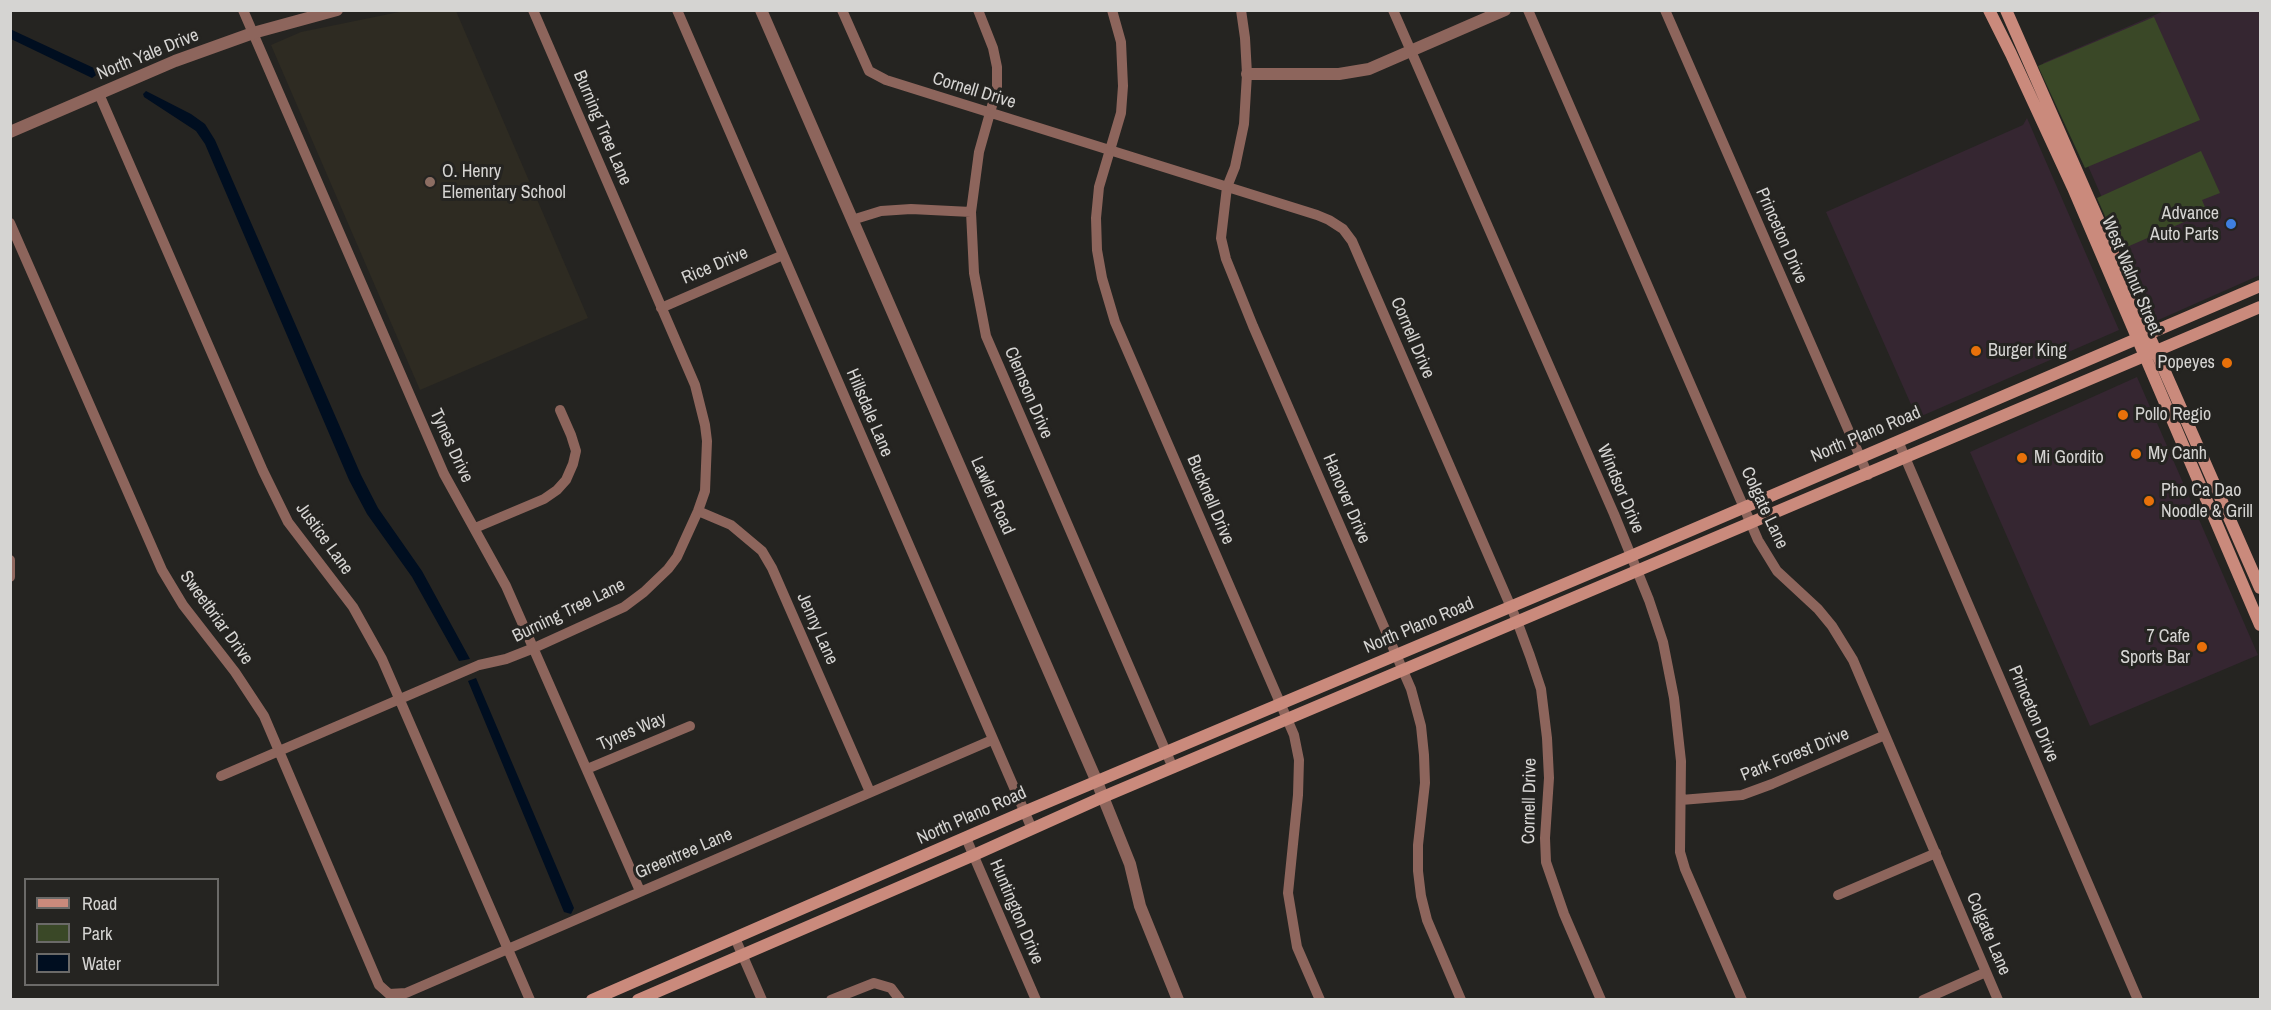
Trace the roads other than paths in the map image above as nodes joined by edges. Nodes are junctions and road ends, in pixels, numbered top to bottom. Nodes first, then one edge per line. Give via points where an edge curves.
1 (243, 10) edge
2 (337, 10) edge
3 (533, 10) edge
4 (676, 10) edge
5 (761, 10) edge
6 (842, 10) edge
7 (978, 10) edge
8 (1112, 10) edge
9 (1240, 10) edge
10 (1393, 10) edge
11 (1505, 10) edge
12 (1528, 10) edge
13 (1665, 10) edge
14 (1989, 10) edge
15 (2006, 10) edge
16 (253, 33) junction
17 (1411, 51) junction
18 (1247, 74) junction
19 (99, 94) junction
20 (990, 113) junction
21 (10, 132) edge
22 (1110, 149) junction
23 (1227, 187) junction
24 (971, 212) junction
25 (852, 220) junction
26 (10, 223) edge
27 (783, 255) junction
28 (2260, 286) edge
29 (661, 308) junction
30 (2260, 308) edge
31 (2144, 337) junction
32 (2151, 354) junction
33 (2016, 391) junction
34 (2038, 402) junction
35 (560, 410) dead end
36 (1974, 429) junction
37 (1898, 441) junction
38 (1860, 458) junction
39 (1905, 459) junction
40 (1868, 475) junction
41 (1744, 507) junction
42 (698, 511) junction
43 (1751, 523) junction
44 (475, 528) junction
45 (1631, 556) junction
46 (1636, 570) junction
47 (2260, 588) edge
48 (1511, 607) junction
49 (1517, 621) junction
50 (2260, 625) edge
51 (534, 648) junction
52 (1395, 656) junction
53 (1403, 671) junction
54 (400, 698) junction
55 (1281, 704) junction
56 (1287, 721) junction
57 (690, 726) dead end
58 (1885, 735) junction
59 (992, 740) junction
60 (279, 751) junction
61 (1166, 752) junction
62 (1173, 768) junction
63 (587, 769) junction
64 (221, 776) dead end
65 (1097, 782) junction
66 (870, 792) junction
67 (1103, 797) junction
68 (1681, 800) junction
69 (1024, 812) junction
70 (1032, 829) junction
71 (966, 838) junction
72 (1936, 853) junction
73 (974, 855) junction
74 (640, 891) junction
75 (1838, 895) dead end
76 (735, 938) junction
77 (508, 949) junction
78 (742, 954) junction
79 (1986, 972) junction
80 (389, 994) joint
81 (530, 999) edge
82 (592, 999) edge
83 (638, 999) edge
84 (762, 999) edge
85 (831, 999) edge
86 (900, 999) edge
87 (1036, 999) edge
88 (1178, 999) edge
89 (1320, 999) edge
90 (1461, 999) edge
91 (1600, 999) edge
92 (1742, 999) edge
93 (1923, 999) edge
94 (1998, 999) edge
95 (2138, 999) edge

1 - 16 street, Tynes Drive
2 - 16 street, North Yale Drive
3 - 29 street, Burning Tree Lane
4 - 27 street, Hillsdale Lane
5 - 25 street, Lawler Road
6 - 20 street, Cornell Drive via 869,71
7 - 20 street, Clemson Drive via 997,67
8 - 22 street, Bucknell Drive via 1121,42 1122,86 1121,113
9 - 18 street, Hanover Drive
10 - 17 street, Windsor Drive
11 - 17 street
12 - 41 street, Colgate Lane
13 - 38 street, Princeton Drive
14 - 31 main road, West Walnut Street
15 - 31 main road, West Walnut Street
16 - 19 street, North Yale Drive
16 - 44 street, Tynes Drive via 444,474
17 - 18 street via 1369,69 1339,74
17 - 45 street, Windsor Drive
18 - 23 street, Hanover Drive via 1244,124
19 - 21 street, North Yale Drive
19 - 54 street, Justice Lane via 268,482 300,540 353,608
20 - 22 street, Cornell Drive
20 - 24 street, Clemson Drive
22 - 23 street, Cornell Drive
22 - 55 street, Bucknell Drive via 1096,218 1102,278 1115,322
23 - 48 street, Cornell Drive via 1329,220 1352,241
23 - 52 street, Hanover Drive via 1221,238 1226,259
24 - 25 street via 881,210
24 - 61 street, Clemson Drive via 974,273 987,336
25 - 65 street, Lawler Road
26 - 60 street, Sweetbriar Drive via 162,570 183,605 236,672 264,717
27 - 29 street, Rice Drive
27 - 59 street, Hillsdale Lane
28 - 31 main road, North Plano Road
29 - 42 street, Burning Tree Lane via 695,384 705,425 705,491
30 - 32 main road, North Plano Road
31 - 32 main road, West Walnut Street
31 - 33 main road, North Plano Road
32 - 34 main road, North Plano Road
32 - 47 main road
32 - 50 main road, West Walnut Street
33 - 34 main road
33 - 36 main road via 2013,402
33 - 37 main road, North Plano Road
34 - 36 main road, North Plano Road
35 - 44 street via 576,451 566,480 544,499
36 - 39 main road, North Plano Road
37 - 38 main road, North Plano Road
37 - 39 street, Princeton Drive
38 - 40 street, Princeton Drive
38 - 41 main road, North Plano Road
39 - 40 main road, North Plano Road
39 - 95 street, Princeton Drive
40 - 43 main road, North Plano Road
41 - 43 street, Colgate Lane
41 - 45 main road, North Plano Road
42 - 51 street, Burning Tree Lane via 677,557 644,592 624,607
42 - 66 street, Jenny Lane via 731,525 762,551
43 - 46 main road, North Plano Road
43 - 58 street, Colgate Lane via 1777,571 1818,609 1843,642
44 - 51 street, Tynes Drive
45 - 46 street, Windsor Drive
45 - 48 main road, North Plano Road
46 - 49 main road, North Plano Road
46 - 68 street, Windsor Drive via 1663,642 1674,698
48 - 49 street, Cornell Drive
48 - 52 main road, North Plano Road
49 - 53 main road, North Plano Road
49 - 91 street, Cornell Drive via 1541,689 1548,738 1546,862
51 - 54 street, Burning Tree Lane via 478,665
51 - 63 street, Tynes Drive
52 - 53 street, Hanover Drive
52 - 55 main road, North Plano Road
53 - 56 main road, North Plano Road
53 - 90 street, Hanover Drive via 1421,726 1424,755 1420,896
54 - 60 street, Burning Tree Lane
54 - 77 street, Justice Lane
55 - 56 street, Bucknell Drive
55 - 61 main road, North Plano Road
56 - 62 main road, North Plano Road
56 - 89 street, Bucknell Drive via 1299,760 1288,893 1297,946
57 - 63 street, Tynes Way
58 - 68 street, Park Forest Drive via 1742,795
58 - 72 street, Colgate Lane
59 - 66 street, Greentree Lane
59 - 69 street, Hillsdale Lane
60 - 64 street, Burning Tree Lane
60 - 80 street, Sweetbriar Drive via 379,985
61 - 62 street, Clemson Drive
61 - 65 main road, North Plano Road
62 - 67 main road, North Plano Road
63 - 74 street, Tynes Drive
65 - 67 street, Lawler Road
65 - 69 main road, North Plano Road
66 - 74 street, Greentree Lane
67 - 70 main road, North Plano Road
67 - 88 street, Lawler Road via 1130,864 1140,906
68 - 92 street, Windsor Drive via 1679,838 1685,869
69 - 70 street, Hillsdale Lane
69 - 71 main road, North Plano Road
70 - 73 main road, North Plano Road
71 - 73 street, Huntington Drive
71 - 76 main road, North Plano Road
72 - 75 street
72 - 79 street, Colgate Lane
73 - 78 main road, North Plano Road
73 - 87 street, Huntington Drive
74 - 77 street, Greentree Lane
76 - 78 street
76 - 82 main road, North Plano Road
77 - 80 street, Greentree Lane via 406,993
77 - 81 street, Justice Lane
78 - 83 main road, North Plano Road
78 - 84 street
79 - 93 street
79 - 94 street, Colgate Lane
85 - 86 street via 874,983 891,988

